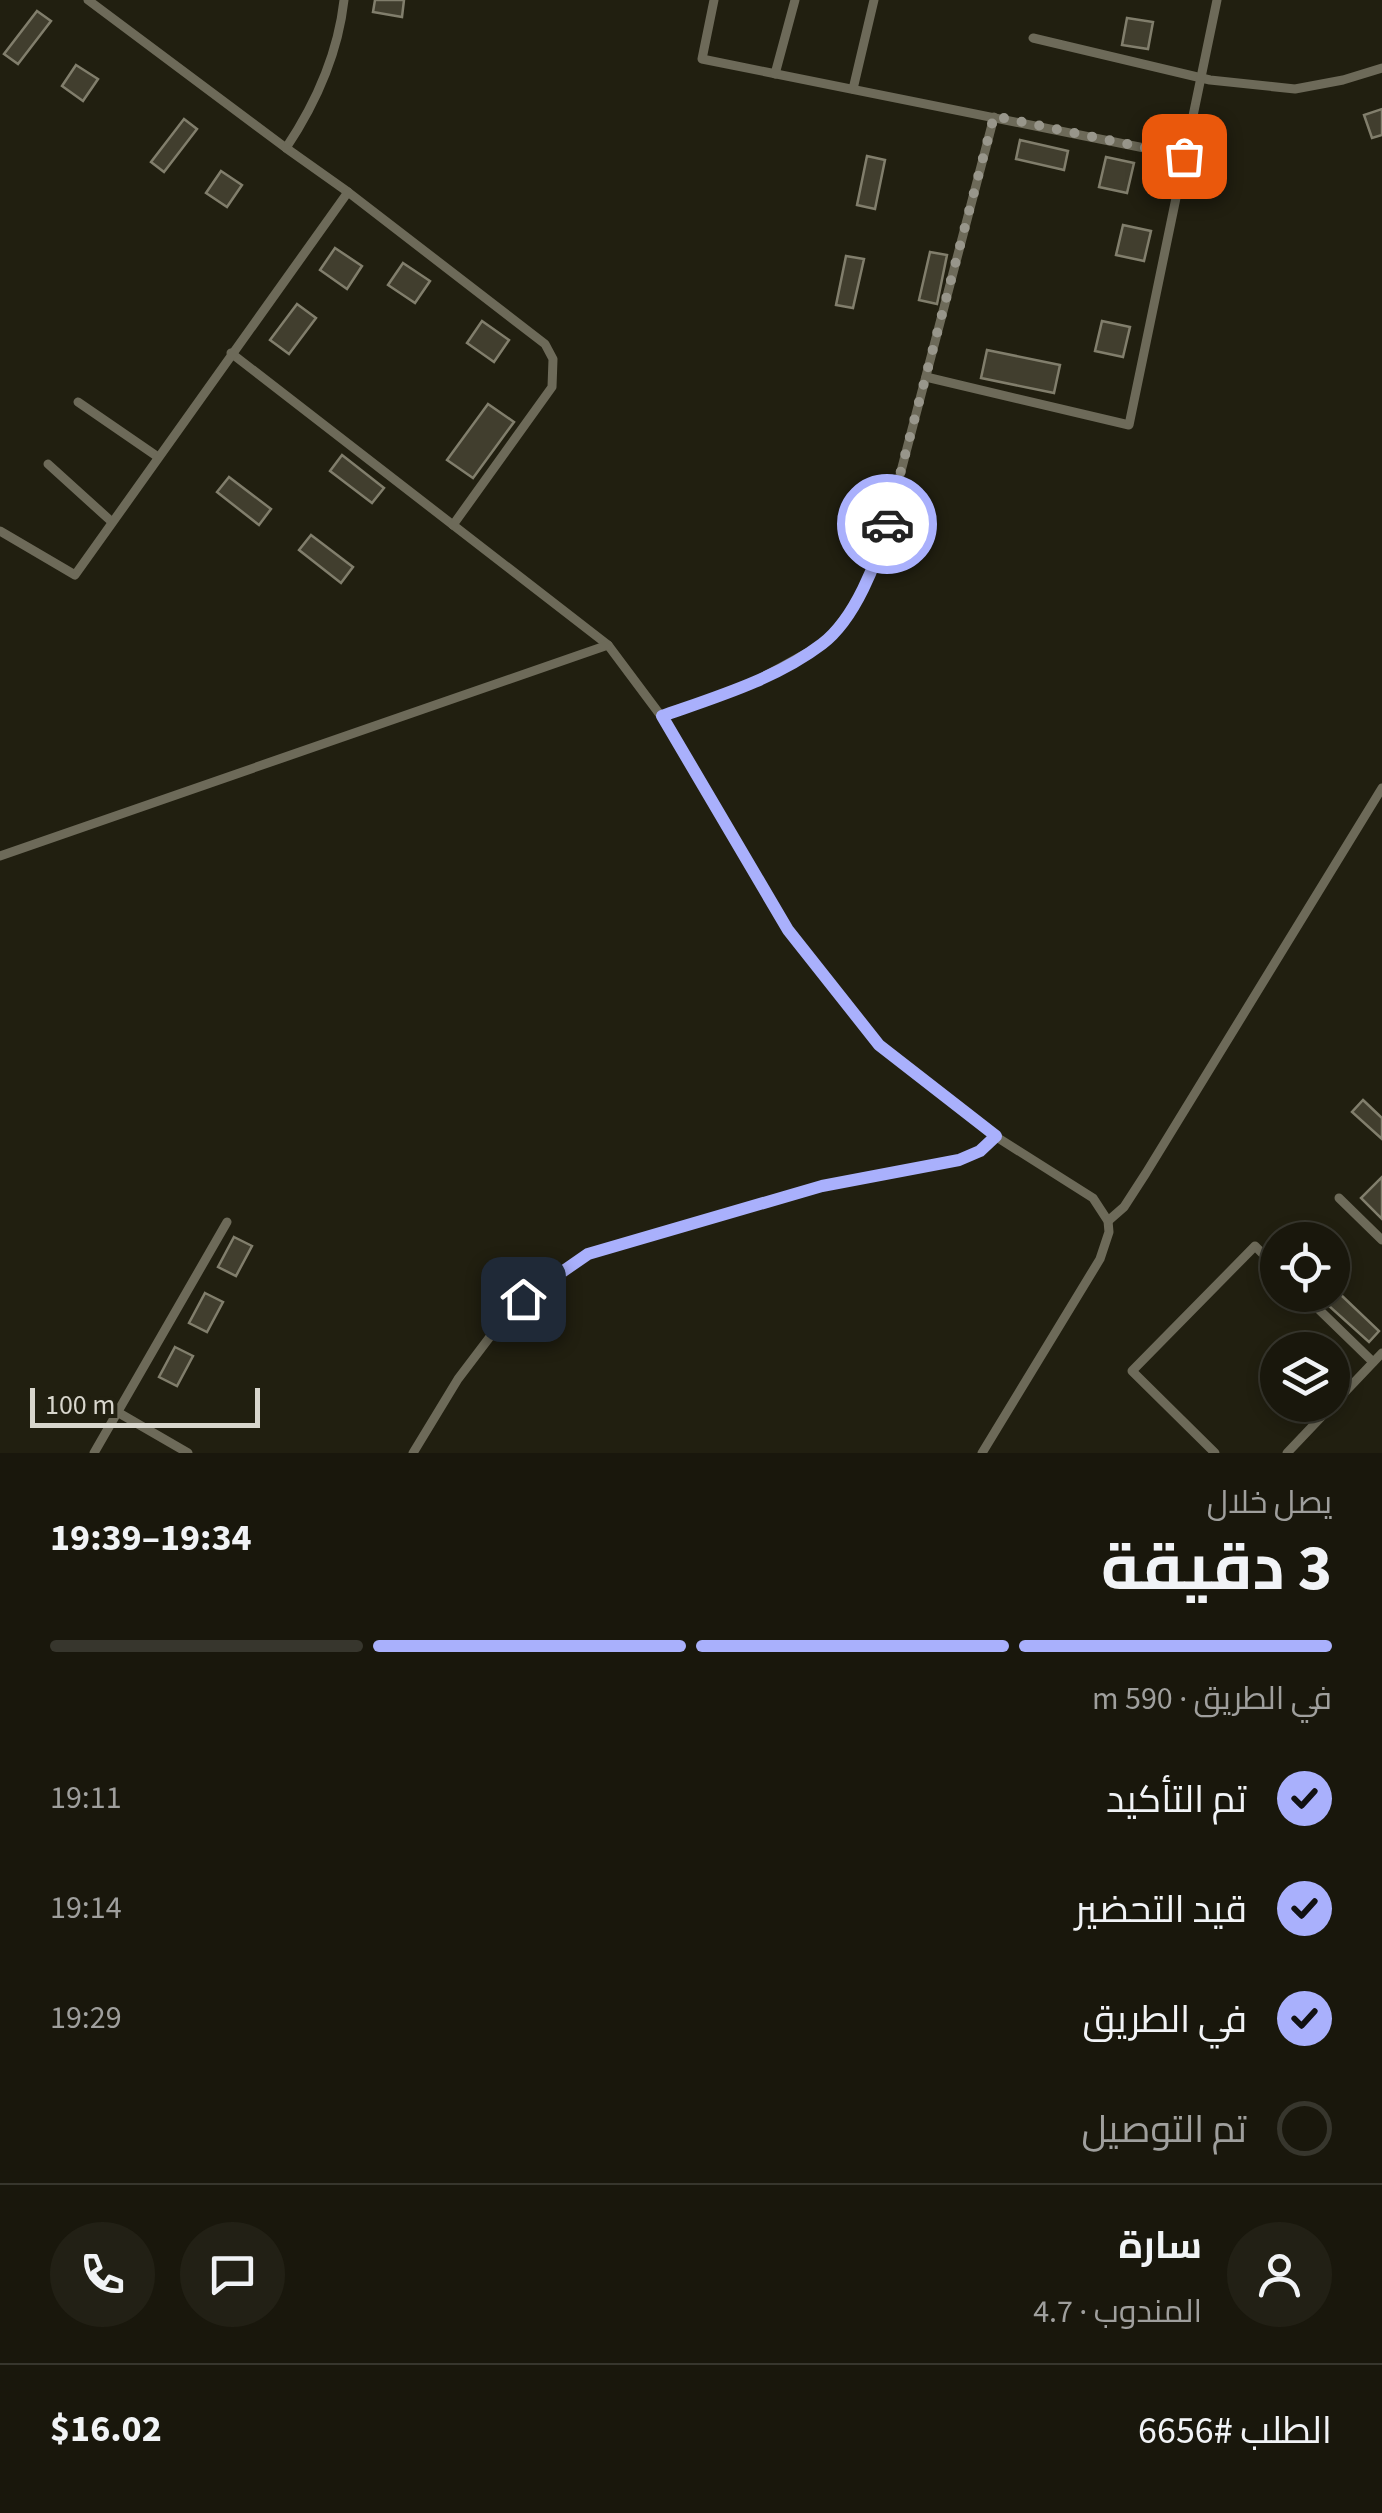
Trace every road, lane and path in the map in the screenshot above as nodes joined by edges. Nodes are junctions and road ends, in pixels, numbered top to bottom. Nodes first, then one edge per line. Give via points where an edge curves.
1 (88, 0) edge
2 (344, 0) edge
3 (714, 0) edge
4 (795, 0) edge
5 (874, 0) edge
6 (1217, 0) edge
7 (1033, 38) dead end
8 (1382, 68) edge
9 (775, 74) junction
10 (1200, 78) junction
11 (852, 89) junction
12 (994, 116) junction
13 (286, 148) junction
14 (1184, 156) junction
15 (348, 192) junction
16 (231, 353) junction
17 (926, 377) junction
18 (78, 402) dead end
19 (158, 457) junction
20 (48, 464) dead end
21 (112, 522) junction
22 (453, 525) junction
23 (0, 531) edge
24 (608, 646) junction
25 (662, 716) junction
26 (1382, 788) edge
27 (0, 856) edge
28 (996, 1136) junction
29 (1340, 1198) dead end
30 (1108, 1221) junction
31 (227, 1222) dead end
32 (1382, 1240) edge
33 (1260, 1251) edge
34 (1322, 1312) edge
35 (1382, 1353) edge
36 (1373, 1362) junction
37 (119, 1412) junction
38 (94, 1453) edge
39 (188, 1453) edge
40 (413, 1453) edge
41 (982, 1453) edge
42 (1215, 1453) edge
43 (1287, 1453) edge

1 - 13 lane
2 - 13 lane via 312,108
3 - 9 lane via 702,59
4 - 9 lane
5 - 11 lane
6 - 10 lane
7 - 10 lane
8 - 10 lane via 1295,89
9 - 11 lane
10 - 14 lane
11 - 12 lane
12 - 14 lane
12 - 17 lane
13 - 15 lane
14 - 17 lane via 1129,425
15 - 16 lane
15 - 22 lane via 545,344 552,359 552,387
16 - 19 lane
16 - 22 lane
17 - 25 lane via 879,554 854,606 824,643 752,683
18 - 19 lane
19 - 21 lane
20 - 21 lane
21 - 23 lane via 75,575
22 - 24 lane
24 - 25 lane
24 - 27 lane
25 - 28 lane via 788,930 879,1045
26 - 30 lane via 1124,1208
28 - 30 lane via 1084,1190
28 - 40 lane via 959,1160 822,1186 588,1254 505,1317
29 - 32 lane
30 - 41 lane via 1100,1259
31 - 37 lane
33 - 42 lane via 1255,1246 1132,1371
34 - 36 lane
35 - 36 lane
36 - 43 lane
37 - 38 lane
37 - 39 lane

